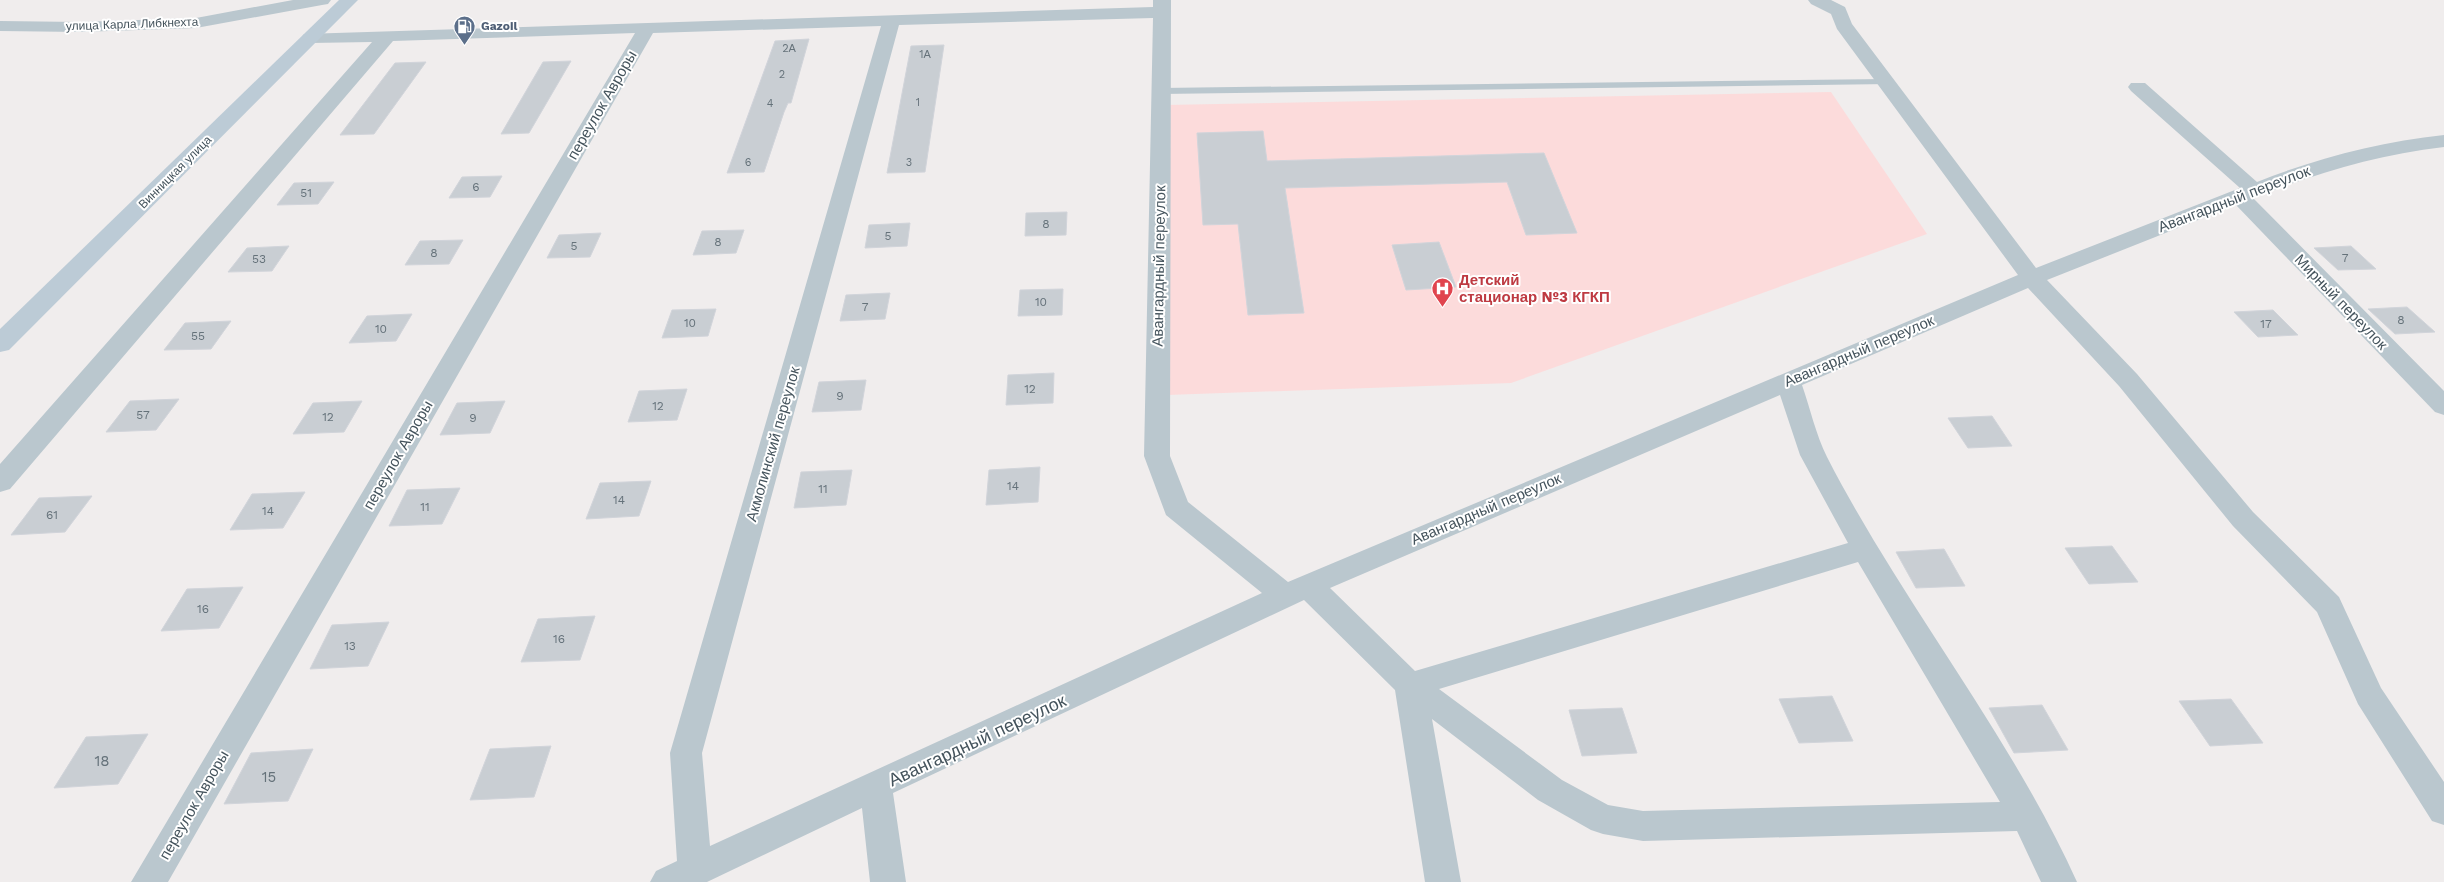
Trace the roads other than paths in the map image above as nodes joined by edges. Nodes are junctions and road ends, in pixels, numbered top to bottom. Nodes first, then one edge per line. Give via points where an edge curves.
1 (322, 0) edge
2 (349, 0) edge
3 (1817, 0) edge
4 (1162, 6) edge
5 (891, 21) junction
6 (0, 26) edge
7 (647, 28) junction
8 (387, 36) junction
9 (310, 38) junction
10 (1886, 82) junction
11 (2138, 87) dead end
12 (1161, 91) junction
13 (2444, 141) edge
14 (2247, 193) junction
15 (2032, 278) junction
16 (0, 344) edge
17 (1788, 381) junction
18 (2444, 406) edge
19 (0, 482) edge
20 (1865, 549) junction
21 (1297, 590) junction
22 (1410, 686) junction
23 (876, 787) junction
24 (2444, 810) edge
25 (2027, 816) junction
26 (694, 871) junction
27 (149, 882) edge
28 (668, 882) edge
29 (888, 882) edge
30 (1443, 882) edge
31 (2059, 882) edge

1 - 6 street, улица Карла Либкнехта via 196,23
2 - 9 main road, Винницкая улица
3 - 10 street via 1839,11 1843,25
4 - 5 street
4 - 12 street, Авангардный переулок
5 - 7 street
5 - 26 street, Акмолинский переулок via 686,753
7 - 8 street
7 - 27 street, переулок Авроры
8 - 9 street
8 - 19 street
9 - 16 main road, Винницкая улица
10 - 12 lane
10 - 15 street
11 - 14 street, Мирный переулок
12 - 21 street, Авангардный переулок via 1157,456 1176,508
13 - 14 street, Авангардный переулок via 2398,146 2303,171
14 - 15 street, Авангардный переулок
14 - 18 street, Мирный переулок
15 - 17 street, Авангардный переулок
15 - 24 street via 2128,380 2243,519 2329,605 2369,695
17 - 20 street via 1813,455
17 - 21 street, Авангардный переулок
20 - 22 street
20 - 25 street
21 - 22 street
21 - 23 street, Авангардный переулок
22 - 25 street via 1550,790 1603,819 1643,826
22 - 30 street
23 - 26 street, Авангардный переулок
23 - 29 street
25 - 31 street
26 - 28 street, Авангардный переулок

